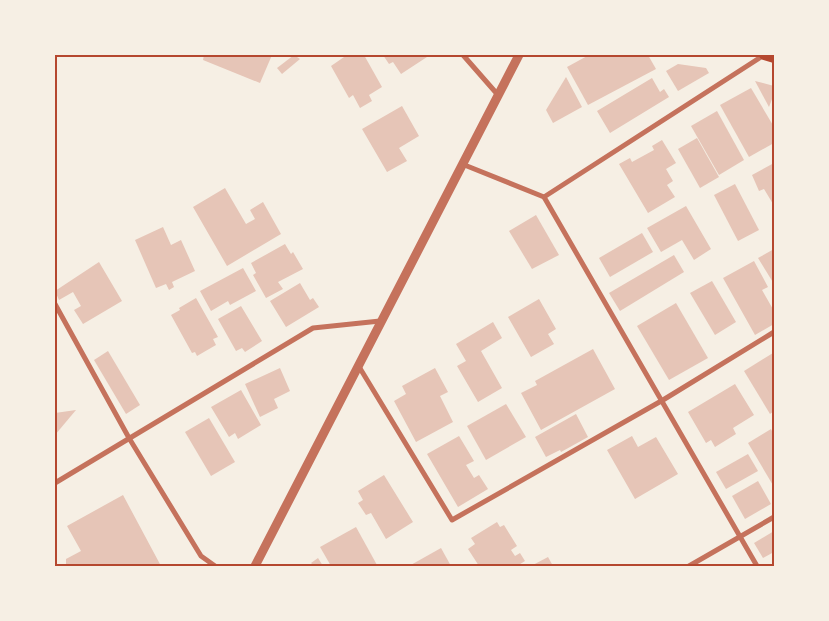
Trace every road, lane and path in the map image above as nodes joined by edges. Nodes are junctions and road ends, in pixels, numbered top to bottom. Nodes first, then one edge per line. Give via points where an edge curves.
1 (463, 55) edge
2 (519, 55) edge
3 (764, 55) edge
4 (774, 58) edge
5 (498, 95) junction
6 (462, 164) junction
7 (544, 196) junction
8 (55, 304) edge
9 (380, 321) junction
10 (774, 332) edge
11 (358, 364) junction
12 (663, 400) junction
13 (129, 438) junction
14 (55, 483) edge
15 (774, 517) edge
16 (741, 536) junction
17 (215, 566) edge
18 (255, 566) edge
19 (688, 566) edge
20 (757, 566) edge

1 - 5 street
2 - 5 street
3 - 4 main road
3 - 7 street
5 - 6 street
6 - 7 street
6 - 9 street
7 - 12 street
8 - 13 street
9 - 11 street
9 - 13 street via 313,328
10 - 12 street
11 - 12 street via 452,520
11 - 18 street
12 - 16 street
13 - 14 street
13 - 17 street via 201,556
15 - 16 street
16 - 19 street
16 - 20 street

